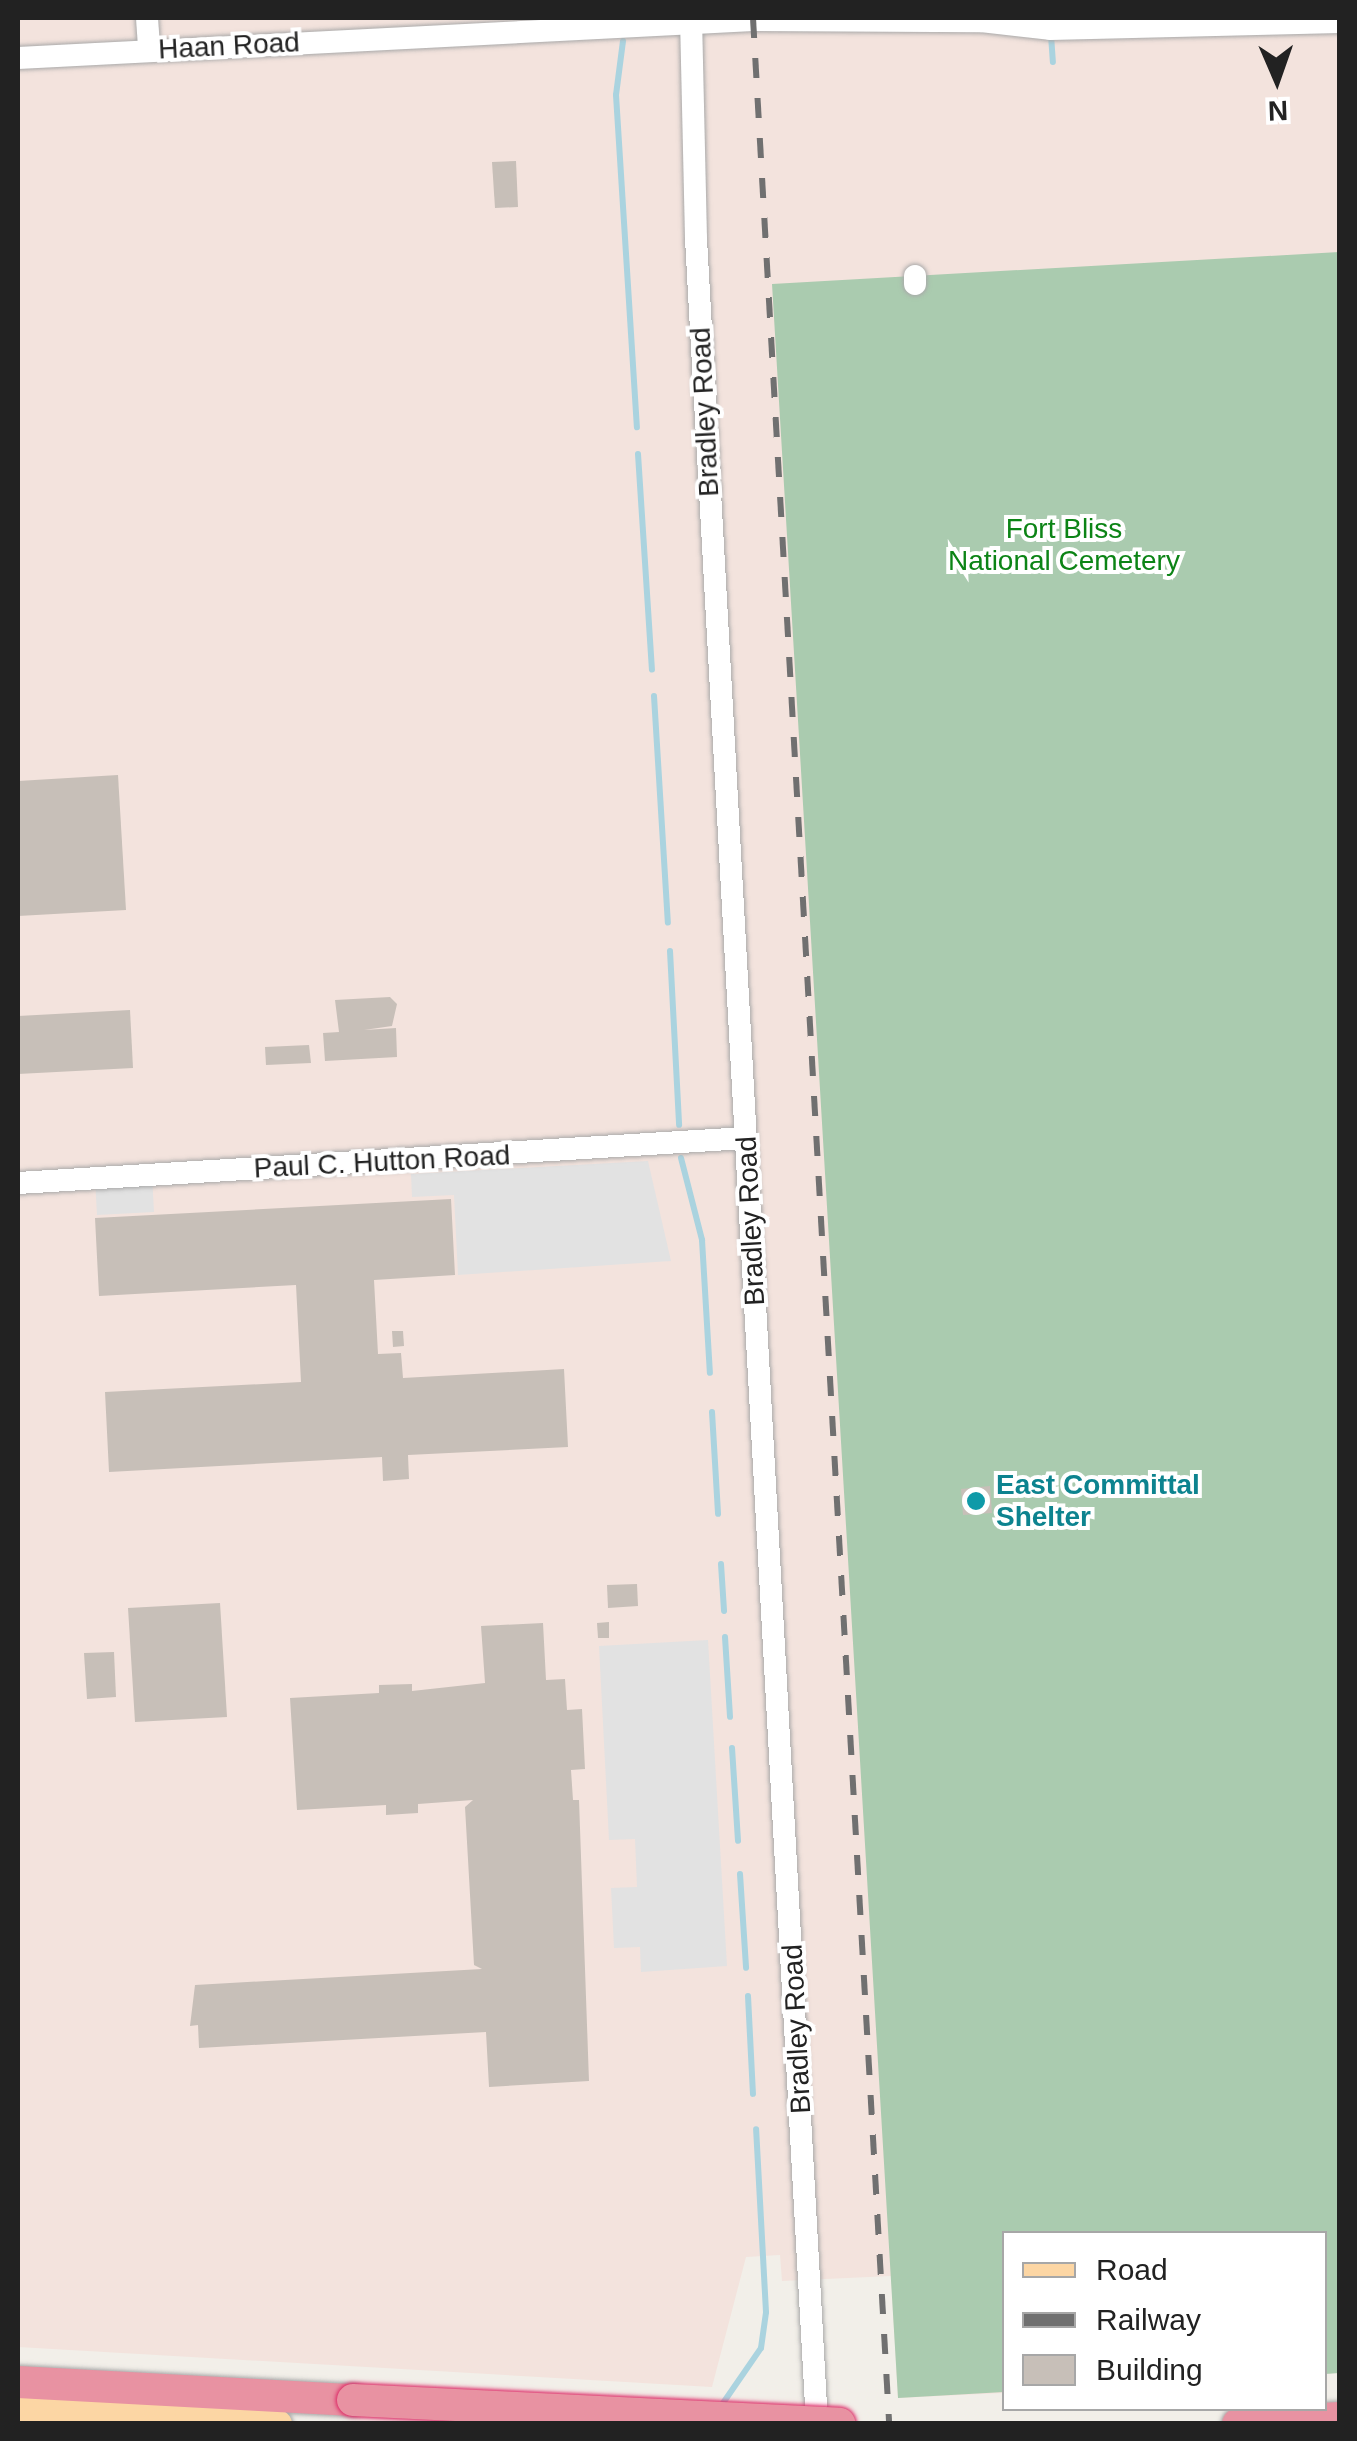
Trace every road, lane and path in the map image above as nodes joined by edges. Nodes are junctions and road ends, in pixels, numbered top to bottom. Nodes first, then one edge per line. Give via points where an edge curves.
1 (147, 18) edge
2 (691, 20) edge
3 (1340, 22) edge
4 (149, 50) junction
5 (18, 58) edge
6 (746, 1138) junction
7 (18, 1183) edge
8 (18, 2382) edge
9 (18, 2407) edge
10 (1340, 2418) edge
11 (278, 2424) edge
12 (817, 2424) edge
13 (839, 2424) edge
14 (1238, 2424) edge

1 - 4 street
2 - 3 street, Haan Road via 981,20 1050,29
2 - 4 street, Haan Road
2 - 6 street, Bradley Road via 696,240
4 - 5 street, Haan Road
6 - 7 street, Paul C. Hutton Road
6 - 12 street, Bradley Road
8 - 13 highway, bridge
9 - 11 main road via 189,2411
10 - 14 highway

